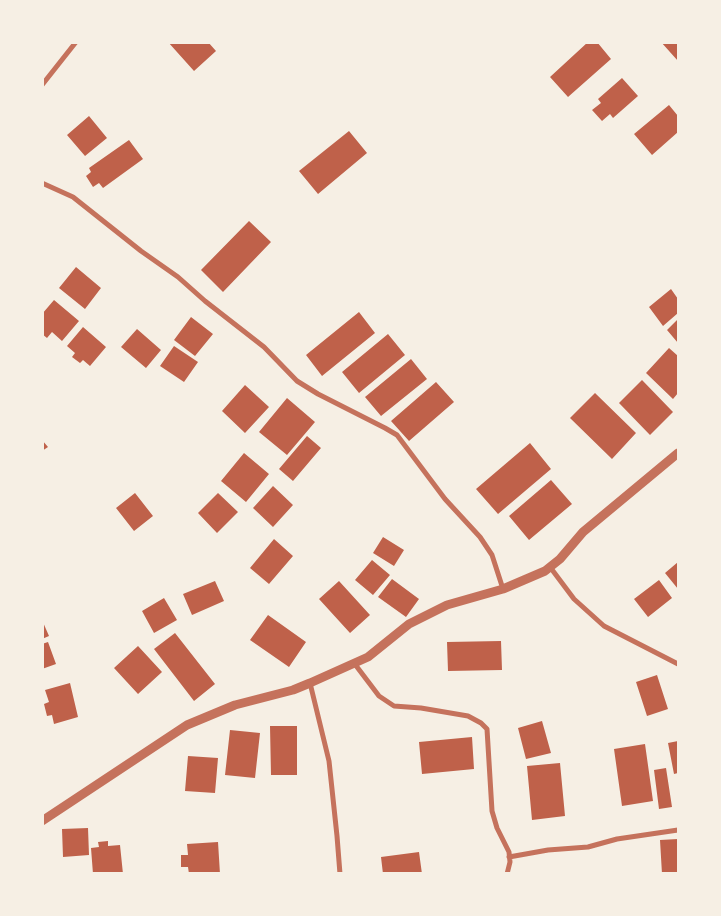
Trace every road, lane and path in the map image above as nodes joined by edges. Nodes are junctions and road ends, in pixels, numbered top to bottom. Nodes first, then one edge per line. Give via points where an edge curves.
1 (76, 42) edge
2 (42, 85) edge
3 (42, 183) edge
4 (678, 453) edge
5 (550, 567) junction
6 (503, 589) junction
7 (354, 663) junction
8 (678, 664) edge
9 (310, 683) junction
10 (42, 821) edge
11 (678, 830) edge
12 (509, 857) junction
13 (340, 874) edge
14 (507, 874) edge

1 - 2 street
3 - 6 street via 73,197 178,277 264,347 297,380 397,436 445,499 480,537 492,555
4 - 5 street via 583,532
5 - 6 street
5 - 8 street via 574,599 604,626
6 - 7 street via 447,605 408,624 368,657
7 - 9 street
7 - 12 street via 379,696 394,706 468,716 487,729 492,811
9 - 10 street via 235,704 187,725
9 - 13 street via 329,761
11 - 12 street via 617,838 588,847
12 - 14 street

